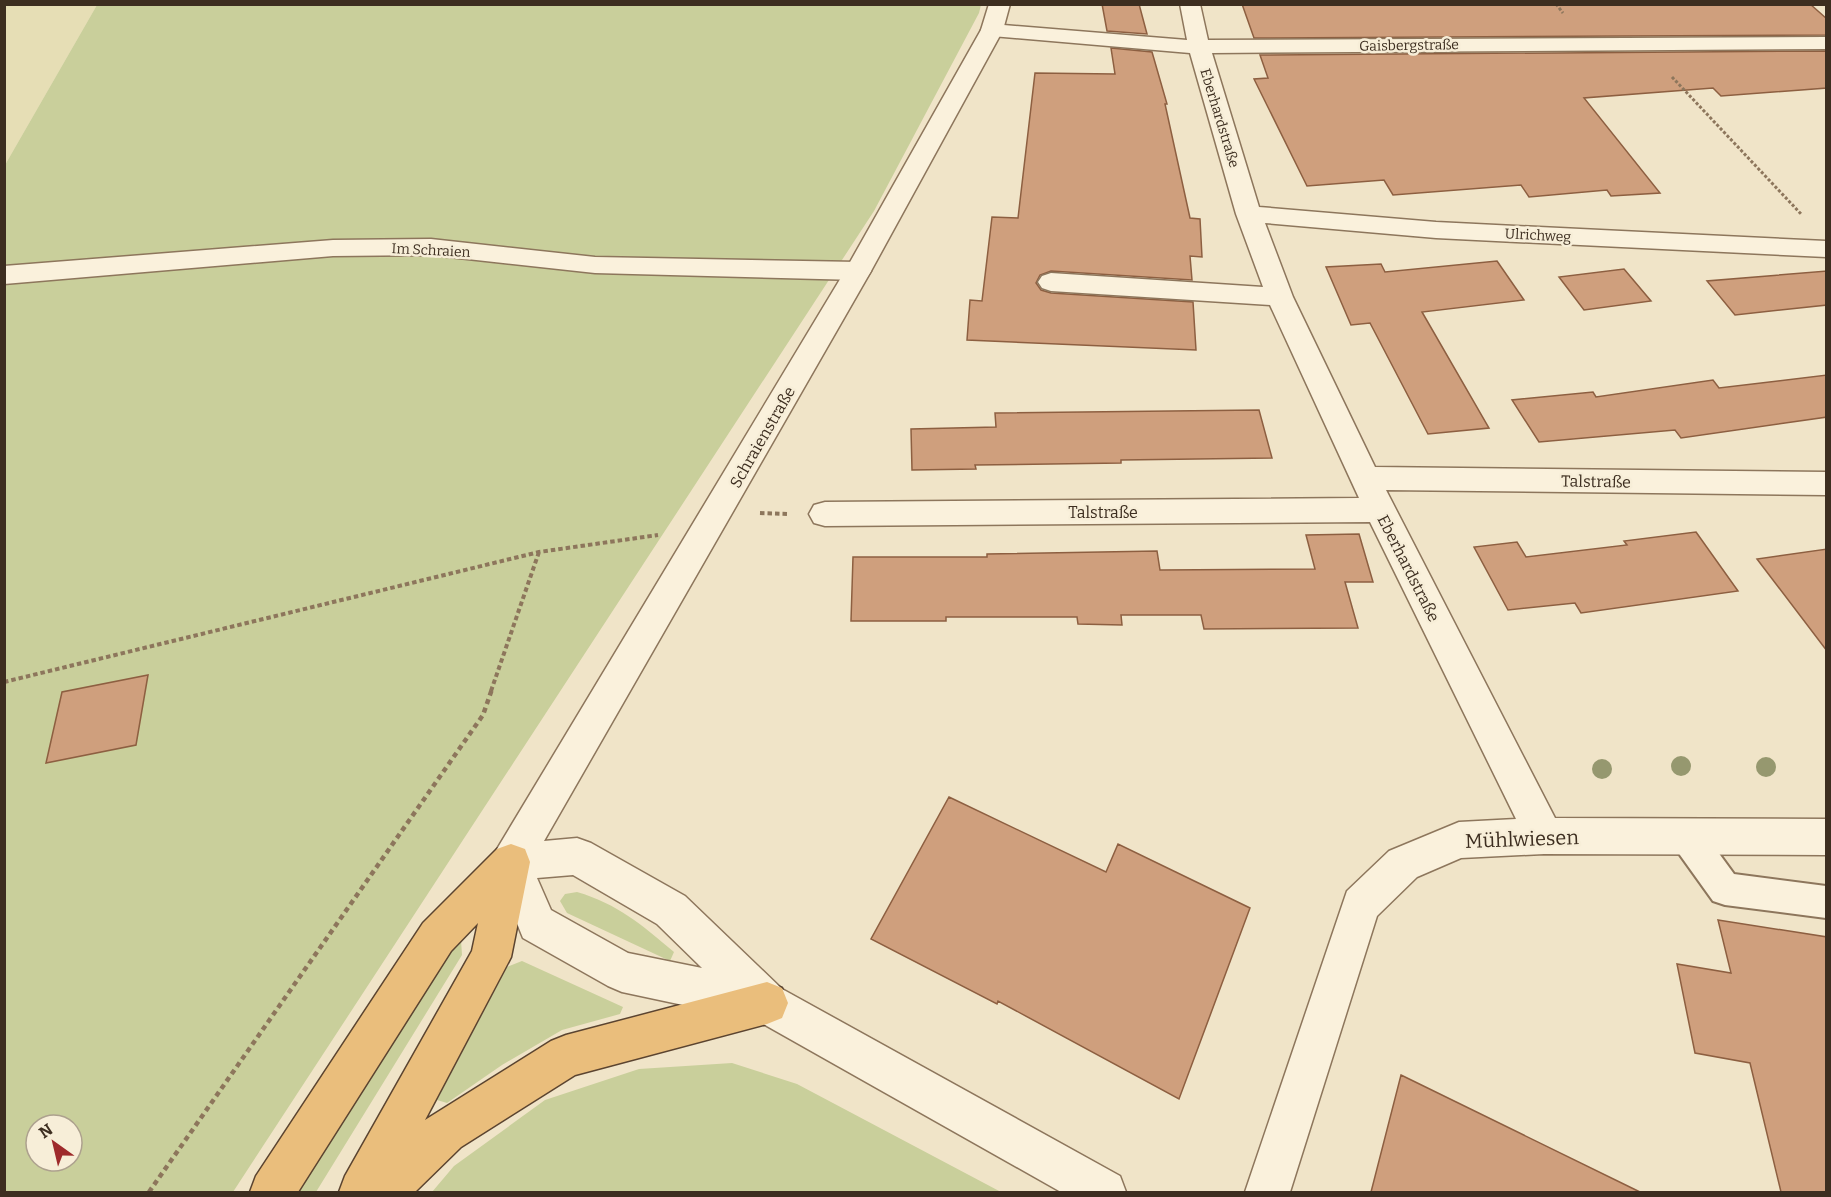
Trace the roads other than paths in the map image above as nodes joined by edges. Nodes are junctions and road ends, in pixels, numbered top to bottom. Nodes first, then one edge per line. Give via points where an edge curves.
1 (1000, 4) edge
2 (1190, 4) edge
3 (992, 30) junction
4 (1827, 43) edge
5 (1199, 47) junction
6 (1249, 214) junction
7 (1827, 249) edge
8 (858, 271) junction
9 (4, 275) edge
10 (1051, 282) dead end
11 (1280, 297) junction
12 (1366, 478) junction
13 (1827, 483) edge
14 (1380, 510) junction
15 (825, 514) road end
16 (1544, 836) junction
17 (1687, 837) junction
18 (1827, 837) edge
19 (511, 862) junction
20 (1827, 902) edge
21 (768, 1002) junction
22 (272, 1192) edge
23 (361, 1192) edge
24 (383, 1192) edge
25 (1104, 1192) edge
26 (1268, 1192) edge

1 - 3 street, Schraienstraße
2 - 5 street, Eberhardstraße
3 - 5 street, Gaisbergstraße
3 - 8 street, Schraienstraße
4 - 5 street, Gaisbergstraße
5 - 6 street, Eberhardstraße
6 - 7 street, Ulrichweg via 1436,230
6 - 11 street, Eberhardstraße
8 - 9 street, Im Schraien via 595,264 431,247 355,248
8 - 19 street, Schraienstraße
10 - 11 street
11 - 12 street, Eberhardstraße
12 - 13 street, Talstraße
12 - 14 street, Eberhardstraße
14 - 15 street, Talstraße
14 - 16 street, Eberhardstraße
16 - 17 street, Mühlwiesen
16 - 26 street, Mühlwiesen via 1459,840 1403,864 1361,905
17 - 18 street, Mühlwiesen
17 - 20 lane via 1725,889
19 - 21 street via 577,856 671,910
19 - 21 street via 537,924 622,972
19 - 22 highway via 437,937
19 - 23 highway via 491,957
21 - 24 highway via 566,1056 446,1131
21 - 25 street

